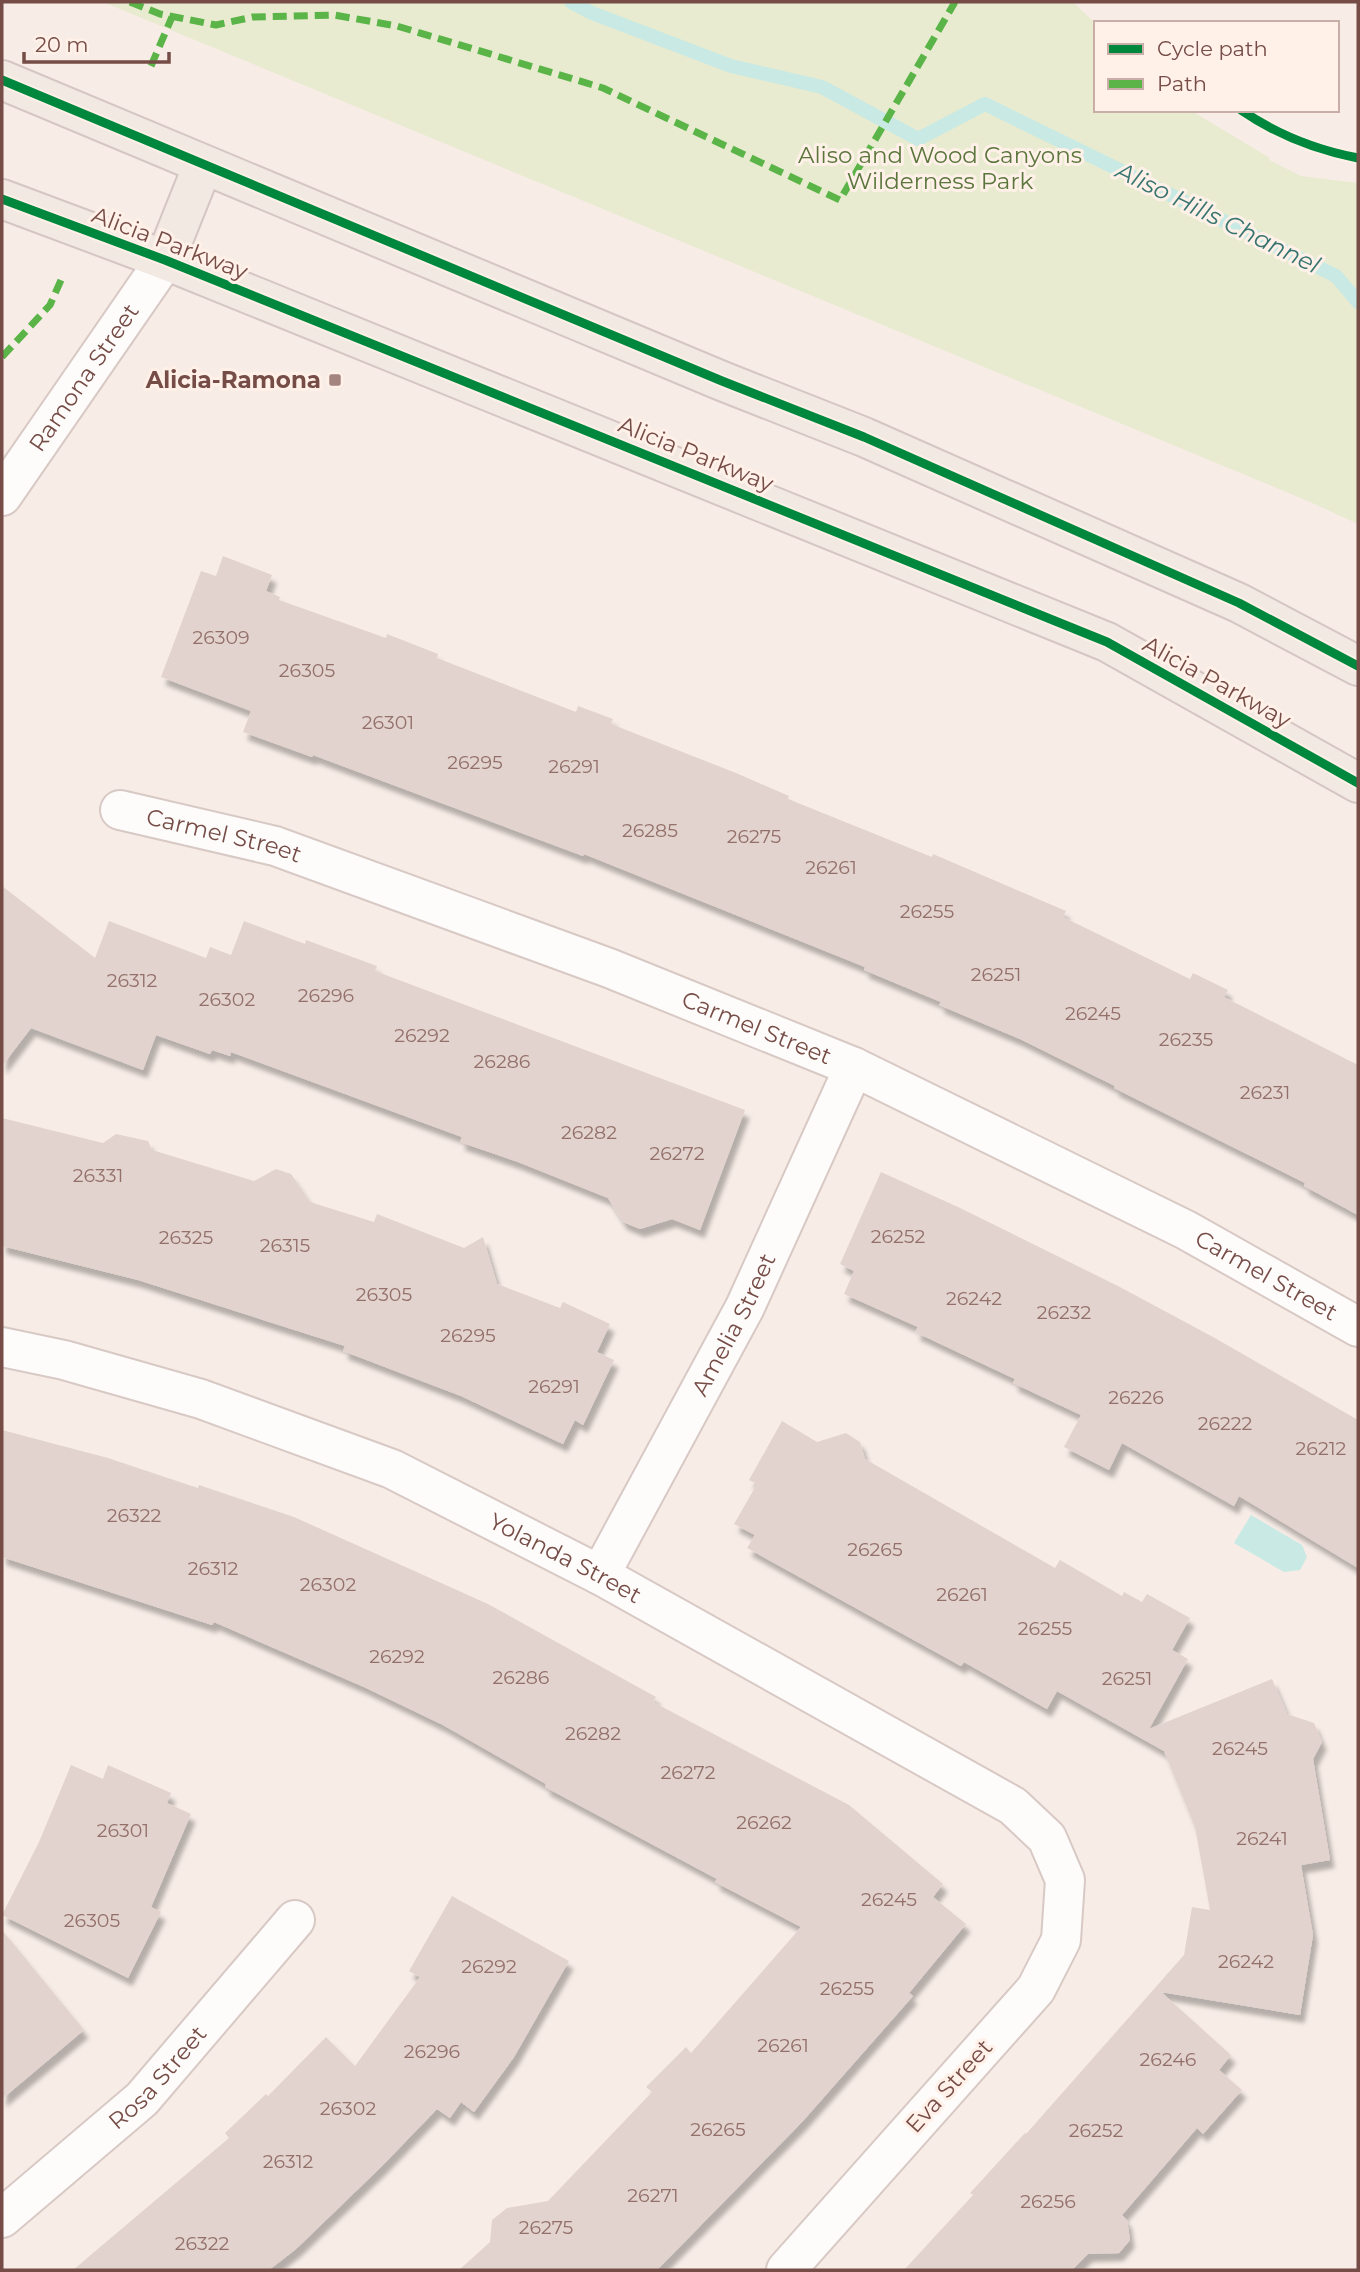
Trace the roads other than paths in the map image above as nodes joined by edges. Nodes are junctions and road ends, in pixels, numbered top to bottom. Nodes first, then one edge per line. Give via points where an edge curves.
1 (2, 80) edge
2 (203, 165) junction
3 (2, 200) edge
4 (165, 260) junction
5 (2, 496) edge
6 (1358, 666) edge
7 (1358, 783) edge
8 (120, 810) dead end
9 (854, 1067) junction
10 (1358, 1327) edge
11 (2, 1347) edge
12 (600, 1575) junction
13 (1065, 1880) joint
14 (295, 1920) dead end
15 (2, 2218) edge
16 (786, 2270) edge

1 - 2 main road
2 - 4 main road
2 - 6 main road via 864,437 1239,603
3 - 4 main road, Alicia Parkway
4 - 5 street, Ramona Street
4 - 7 main road, Alicia Parkway via 1107,642
8 - 9 street, Carmel Street via 275,846 609,968
9 - 10 street, Carmel Street via 1186,1230
9 - 12 street, Amelia Street via 745,1307
11 - 12 street, Yolanda Street via 201,1399 392,1469
12 - 13 street, Yolanda Street via 1013,1806 1047,1838
13 - 16 street, Eva Street via 1061,1940 1036,1989
14 - 15 street, Rosa Street via 142,2099

